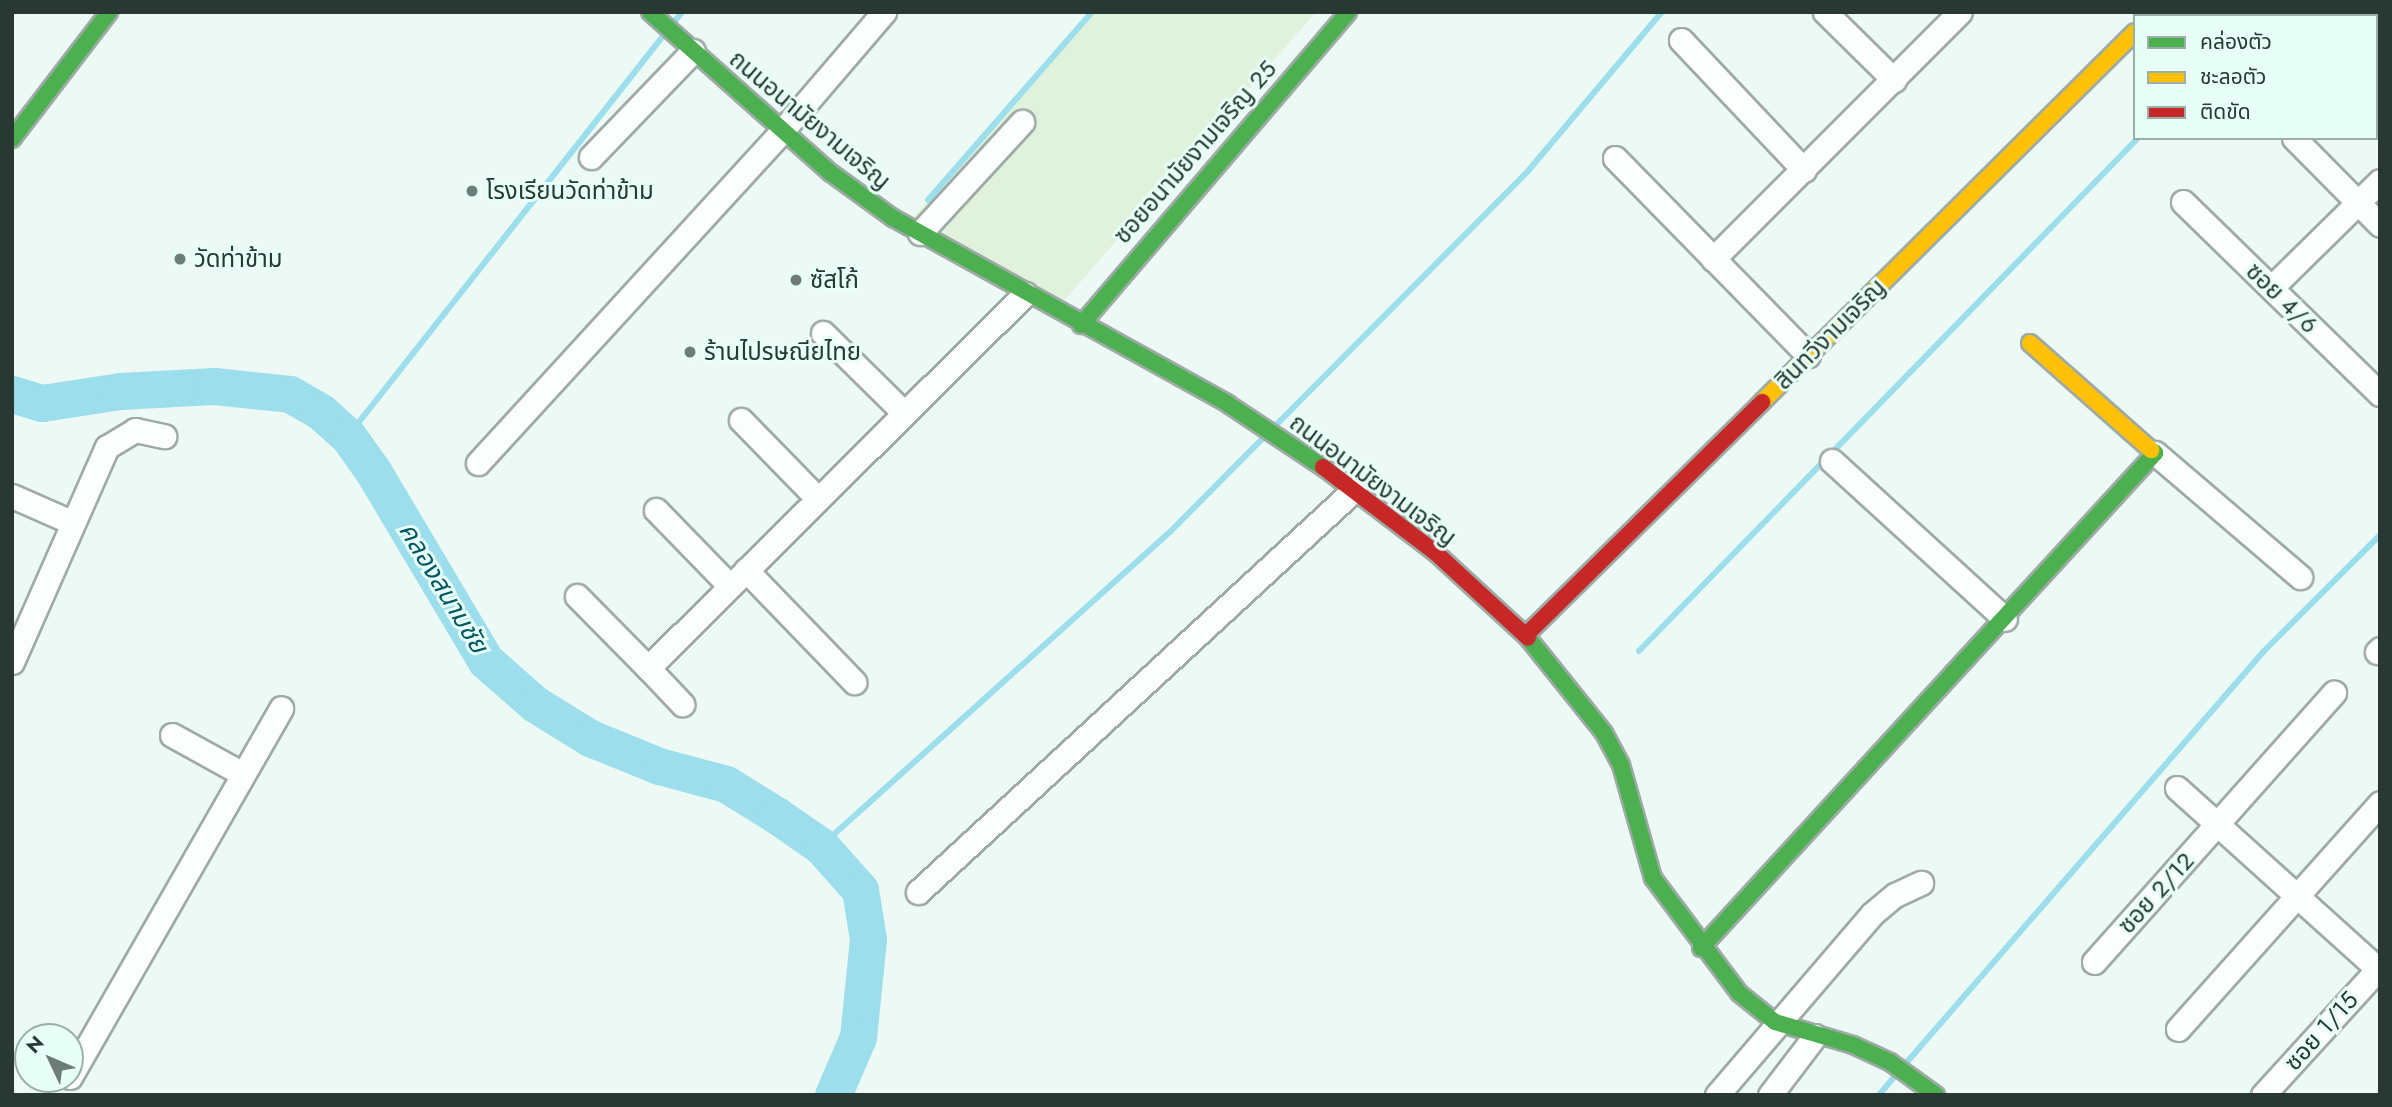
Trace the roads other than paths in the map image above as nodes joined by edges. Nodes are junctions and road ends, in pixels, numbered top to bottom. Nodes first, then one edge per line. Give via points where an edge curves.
1 (109, 12) edge
2 (884, 12) edge
3 (1348, 12) edge
4 (1825, 12) edge
5 (1960, 12) edge
6 (654, 16) edge
7 (2133, 34) edge
8 (1681, 40) dead end
9 (685, 43) junction
10 (1894, 80) junction
11 (1022, 122) dead end
12 (782, 131) junction
13 (12, 139) edge
14 (2296, 140) edge
15 (591, 158) dead end
16 (1615, 158) dead end
17 (1804, 170) junction
18 (2380, 181) edge
19 (2183, 202) dead end
20 (2358, 202) junction
21 (2380, 225) edge
22 (920, 233) junction
23 (1713, 259) junction
24 (2272, 288) junction
25 (1025, 294) junction
26 (1081, 325) junction
27 (823, 333) dead end
28 (2030, 343) dead end
29 (1808, 355) junction
30 (2380, 394) edge
31 (904, 413) junction
32 (741, 420) dead end
33 (164, 436) dead end
34 (2155, 453) junction
35 (1832, 461) dead end
36 (478, 463) dead end
37 (1355, 489) junction
38 (12, 496) edge
39 (818, 499) junction
40 (656, 510) dead end
41 (71, 522) junction
42 (2300, 577) dead end
43 (738, 578) junction
44 (578, 596) dead end
45 (2006, 620) junction
46 (1526, 635) junction
47 (17, 636) edge
48 (12, 662) edge
49 (648, 668) junction
50 (854, 682) dead end
51 (2334, 693) dead end
52 (682, 704) dead end
53 (281, 708) dead end
54 (172, 735) dead end
55 (241, 773) junction
56 (2177, 788) dead end
57 (2380, 803) edge
58 (2217, 824) junction
59 (1921, 883) dead end
60 (918, 892) dead end
61 (2298, 897) junction
62 (1701, 948) junction
63 (2094, 961) dead end
64 (2379, 969) edge
65 (1775, 1022) junction
66 (2178, 1029) dead end
67 (1815, 1036) junction
68 (84, 1051) edge
69 (1717, 1095) edge
70 (1770, 1095) edge
71 (1936, 1095) edge
72 (2263, 1095) edge

1 - 13 street
2 - 12 street
3 - 26 street, ซอยอนามัยงามเจริญ 25
4 - 10 street
5 - 10 street
6 - 9 street, ถนนอนามัยงามเจริญ
7 - 29 street, สินทวีงามเจริญ
8 - 17 street
9 - 12 street, ถนนอนามัยงามเจริญ
9 - 15 street
10 - 17 street
11 - 22 street
12 - 22 street, ถนนอนามัยงามเจริญ via 845,184
12 - 36 street
14 - 20 street
16 - 23 street
17 - 23 street
18 - 20 street
19 - 24 street, ซอย 4/6
20 - 21 street
20 - 24 street
22 - 25 street, ถนนอนามัยงามเจริญ
23 - 29 street
24 - 30 street, ซอย 4/6
25 - 26 street, ถนนอนามัยงามเจริญ
25 - 31 street
26 - 37 street, ถนนอนามัยงามเจริญ via 1228,404
27 - 31 street
28 - 34 street
29 - 46 street, สินทวีงามเจริญ
31 - 39 street
32 - 39 street
33 - 41 street via 135,430 107,447
34 - 42 street
34 - 45 street
35 - 45 street
37 - 46 street, ถนนอนามัยงามเจริญ
37 - 60 street
38 - 41 street
39 - 43 street
40 - 43 street
41 - 47 street
43 - 49 street
43 - 50 street
44 - 49 street
45 - 62 street
46 - 62 street, ถนนอนามัยงามเจริญ via 1604,733 1621,765 1653,878
47 - 48 street
49 - 52 street
51 - 58 street, ซอย 2/12
53 - 55 street
54 - 55 street
55 - 68 street
56 - 58 street
57 - 61 street
58 - 61 street
58 - 63 street, ซอย 2/12
59 - 65 street via 1895,895 1872,914
61 - 64 street
61 - 66 street
62 - 65 street, ถนนอนามัยงามเจริญ via 1739,993
64 - 72 street, ซอย 1/15
65 - 67 street, ถนนอนามัยงามเจริญ
65 - 69 street
67 - 70 street
67 - 71 street, ถนนอนามัยงามเจริญ via 1853,1045 1890,1062

